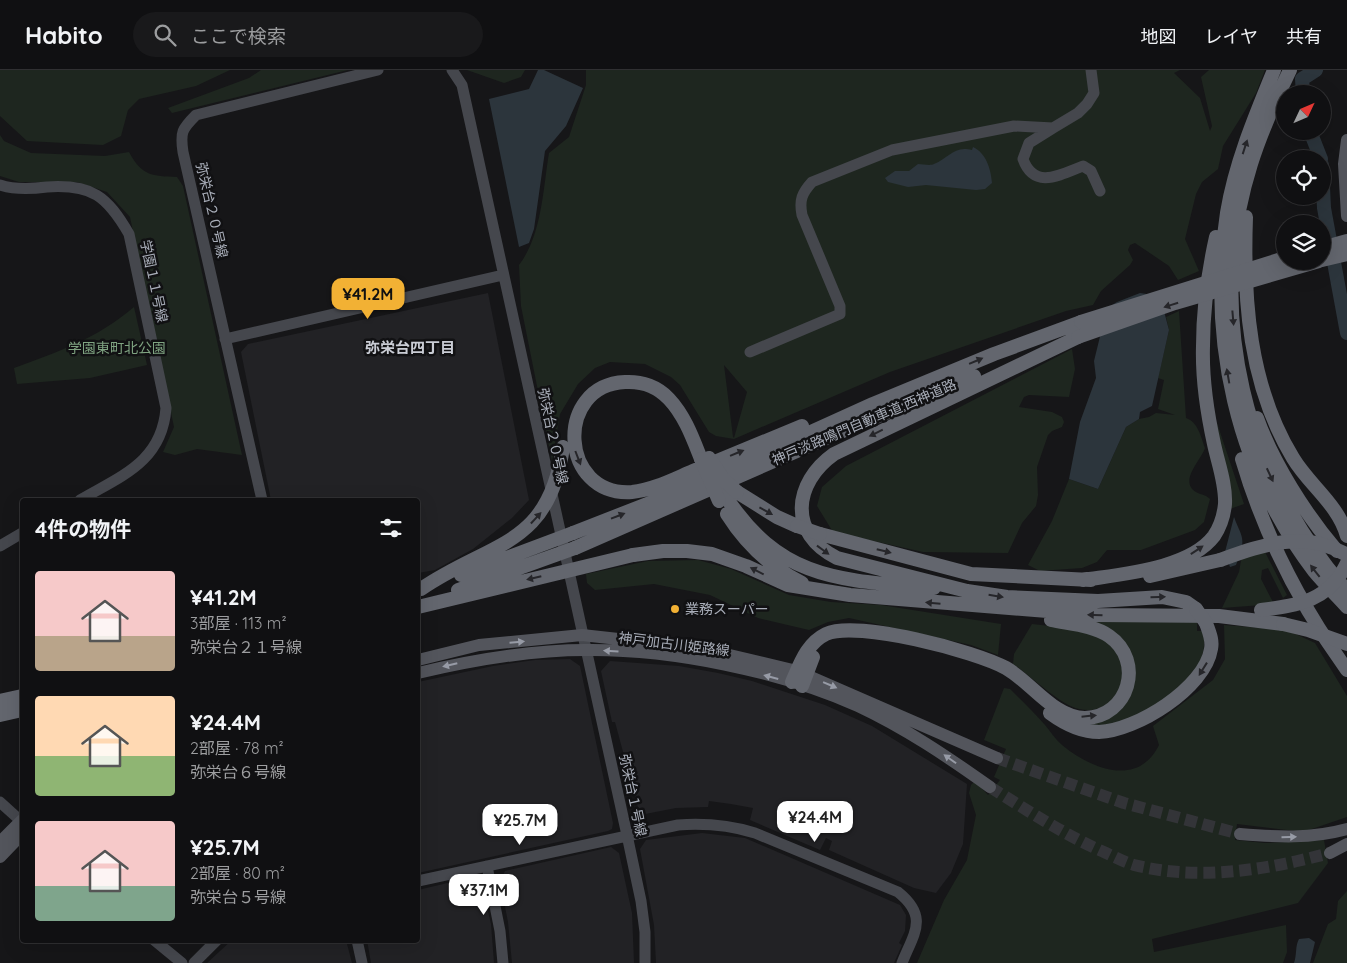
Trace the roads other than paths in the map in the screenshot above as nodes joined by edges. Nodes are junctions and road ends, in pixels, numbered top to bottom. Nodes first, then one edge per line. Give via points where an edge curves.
1 (378, 70) edge
2 (452, 70) edge
3 (1091, 70) edge
4 (1274, 70) edge
5 (1290, 70) edge
6 (1268, 117) junction
7 (1053, 128) junction
8 (1347, 140) edge
9 (1237, 172) junction
10 (0, 185) edge
11 (1100, 191) dead end
12 (1347, 216) edge
13 (1347, 241) edge
14 (1331, 245) edge
15 (1347, 254) edge
16 (1331, 258) edge
17 (1276, 261) edge
18 (1288, 270) edge
19 (503, 275) junction
20 (1232, 286) junction
21 (1078, 337) junction
22 (226, 339) junction
23 (750, 352) dead end
24 (1235, 353) junction
25 (873, 404) junction
26 (1234, 405) junction
27 (705, 459) junction
28 (727, 497) junction
29 (83, 498) edge
30 (262, 498) edge
31 (20, 534) edge
32 (1347, 536) edge
33 (0, 546) edge
34 (1347, 555) edge
35 (1347, 563) edge
36 (888, 570) junction
37 (971, 574) junction
38 (1083, 580) junction
39 (420, 588) edge
40 (420, 589) edge
41 (967, 591) junction
42 (1347, 591) edge
43 (829, 592) junction
44 (420, 605) edge
45 (420, 606) edge
46 (968, 606) junction
47 (1347, 607) edge
48 (1219, 616) junction
49 (582, 635) junction
50 (1347, 644) edge
51 (586, 650) junction
52 (420, 660) edge
53 (1347, 670) edge
54 (420, 673) edge
55 (799, 678) junction
56 (20, 696) edge
57 (0, 701) edge
58 (20, 710) edge
59 (0, 715) edge
60 (997, 758) tunnel mouth
61 (990, 787) tunnel mouth
62 (0, 802) edge
63 (20, 822) edge
64 (20, 826) edge
65 (20, 827) edge
66 (1347, 829) edge
67 (1240, 834) tunnel mouth
68 (627, 835) junction
69 (0, 842) edge
70 (1347, 844) edge
71 (1330, 853) tunnel mouth
72 (0, 857) edge
73 (487, 866) junction
74 (420, 881) edge
75 (158, 943) edge
76 (214, 943) edge
77 (358, 943) edge
78 (182, 963) edge
79 (194, 963) edge
80 (362, 963) edge
81 (503, 963) edge
82 (645, 963) edge
83 (902, 963) edge

1 - 22 street, 弥栄台２０号線 via 196,115 183,128 183,152
2 - 19 street, 弥栄台２０号線 via 462,85
3 - 7 street via 1094,93 1087,104 1078,114
9 -> 4 highway
5 - 6 highway
6 - 20 highway via 1245,184 1236,227
6 - 32 highway via 1246,212 1247,315 1270,413 1293,458 1333,508
7 - 11 street via 1029,143 1023,159 1027,169 1042,178 1083,166 1097,179
7 - 23 street via 1014,126 892,150 812,182 799,203 840,306 840,314
8 - 12 main road via 1344,164
26 -> 9 highway via 1227,376 1220,309 1227,212
38 -> 9 highway via 1128,574 1179,560 1210,539 1222,519 1225,504 1205,394 1203,348 1212,254
10 - 29 street, 学園１１号線 via 26,189 82,188 102,198 115,210 129,234 166,408 165,426 157,445 144,459
13 - 14 highway
15 - 16 highway
25 -> 17 highway, 神戸淡路鳴門自動車道;西神道路, bridge via 1081,322
18 - 20 highway, 神戸淡路鳴門自動車道;西神道路, bridge
19 - 22 street
19 - 49 street, 弥栄台２０号線
20 -> 21 highway, 神戸淡路鳴門自動車道;西神道路, bridge
20 -> 24 highway
21 -> 36 highway via 834,454 812,473 802,497 801,514 813,542 824,552 847,562
21 - 44 highway, 神戸淡路鳴門自動車道;西神道路, bridge via 863,422 575,548
22 - 30 street, 弥栄台２０号線
24 - 35 highway via 1258,421 1282,469 1312,520
24 -> 42 highway via 1248,415 1272,479 1314,552
27 -> 25 highway via 676,408 662,392 642,383 620,382 602,388 584,404 574,427 574,447 580,466 606,487 632,492 658,485 833,413
40 -> 25 highway, 神戸淡路鳴門自動車道;西神道路, bridge via 678,492
47 -> 26 highway via 1315,572 1271,503 1256,472
26 - 53 highway via 1237,441 1277,550 1312,616
27 - 28 highway, bridge
27 - 28 highway, bridge via 724,480
39 -> 27 highway, bridge via 493,550 525,529 539,515 551,497 559,475 569,419 583,393 608,377 632,374 657,381 677,397
28 -> 37 highway, bridge via 820,534
28 - 41 highway via 744,523 764,544 816,572 832,578 863,582
28 - 43 highway via 738,532 764,559 801,582
31 - 33 street
34 - 38 highway, bridge via 1320,543 1284,540 1163,575
35 - 48 highway, bridge via 1335,584 1313,599
36 - 37 highway
36 - 41 highway
37 - 38 highway
41 -> 55 highway, bridge via 1053,601 1116,601 1162,596 1186,602 1196,609 1211,635 1211,649 1198,676 1164,706 1139,721 1107,731 1083,730 1067,724 1012,680 977,661 904,645 842,637 827,642 816,652
43 -> 45 highway, bridge via 788,585 712,554 671,551 633,556
46 -> 43 highway
48 -> 46 highway via 1097,616
55 -> 46 highway via 806,652 817,640 832,632 848,629 950,647 982,656 1032,686 1056,707 1075,716 1085,718 1105,714 1123,698 1129,667 1122,650 1110,636 1087,627
48 - 50 highway, bridge via 1283,624
49 - 51 street, 弥栄台１号線
52 -> 49 main road, 神戸加古川姫路線 via 479,645
49 - 55 main road, 神戸加古川姫路線 via 700,648
51 -> 54 main road, 神戸加古川姫路線 via 492,657
55 -> 51 main road, 神戸加古川姫路線 via 716,662
51 - 68 street, 弥栄台１号線
55 -> 60 main road, 神戸加古川姫路線
61 -> 55 main road, 神戸加古川姫路線 via 936,749
56 - 57 highway
58 - 59 highway
62 - 63 street
64 - 69 main road
65 - 72 main road
67 -> 66 main road via 1315,836
68 - 73 street
68 - 82 street, 弥栄台１号線 via 641,901
68 - 83 street via 678,825 733,826 898,892 912,903 917,928
70 - 71 main road
73 - 74 street
73 - 81 street
75 - 78 street
76 - 79 street
77 - 80 street

